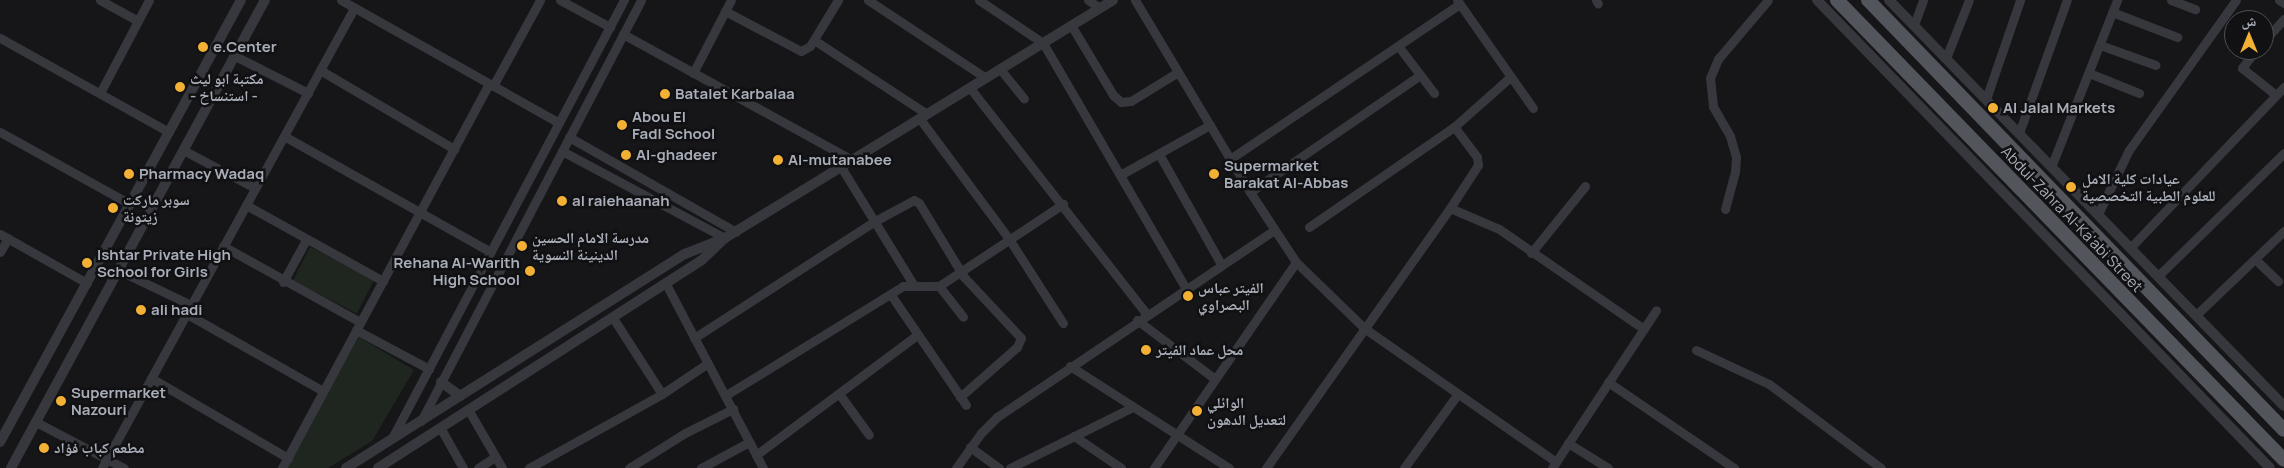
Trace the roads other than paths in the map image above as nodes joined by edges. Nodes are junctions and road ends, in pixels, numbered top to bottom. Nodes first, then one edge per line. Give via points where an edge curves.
1 (100, 0) edge
2 (149, 0) edge
3 (241, 0) edge
4 (265, 0) edge
5 (343, 0) edge
6 (540, 0) edge
7 (560, 0) edge
8 (624, 0) edge
9 (641, 0) edge
10 (731, 0) edge
11 (838, 0) edge
12 (868, 0) edge
13 (979, 0) edge
14 (1088, 0) edge
15 (1113, 0) edge
16 (1135, 0) edge
17 (1768, 0) edge
18 (1817, 0) edge
19 (1837, 0) edge
20 (1868, 0) edge
21 (1889, 0) edge
22 (1923, 0) edge
23 (1969, 0) edge
24 (2020, 0) edge
25 (2068, 0) edge
26 (2117, 0) edge
27 (2171, 0) edge
28 (2236, 0) edge
29 (2279, 0) edge
30 (1458, 2) edge
31 (2284, 3) edge
32 (354, 8) junction
33 (1100, 8) junction
34 (2195, 10) dead end
35 (725, 11) junction
36 (2112, 12) junction
37 (138, 20) junction
38 (2284, 20) edge
39 (1071, 25) junction
40 (1914, 25) junction
41 (610, 27) junction
42 (2274, 30) edge
43 (623, 34) junction
44 (2177, 37) dead end
45 (0, 38) edge
46 (814, 40) junction
47 (1043, 43) junction
48 (2100, 44) junction
49 (1399, 47) junction
50 (235, 56) junction
51 (1946, 58) junction
52 (2248, 60) edge
53 (2156, 65) dead end
54 (1000, 69) junction
55 (320, 70) junction
56 (1178, 72) junction
57 (692, 73) junction
58 (2089, 73) junction
59 (1420, 75) junction
60 (986, 78) junction
61 (1509, 78) junction
62 (491, 85) junction
63 (970, 88) junction
64 (2284, 88) edge
65 (100, 93) junction
66 (308, 93) junction
67 (1434, 93) dead end
68 (2139, 93) dead end
69 (2276, 95) junction
70 (1024, 99) dead end
71 (1986, 99) junction
72 (1533, 108) dead end
73 (923, 116) junction
74 (559, 124) junction
75 (1210, 125) junction
76 (1454, 126) junction
77 (0, 132) edge
78 (169, 132) junction
79 (2019, 133) junction
80 (284, 136) junction
81 (569, 137) junction
82 (454, 149) junction
83 (183, 150) junction
84 (562, 151) junction
85 (2284, 153) edge
86 (1159, 154) junction
87 (1230, 159) junction
88 (852, 160) junction
89 (841, 167) junction
90 (2051, 167) junction
91 (1120, 175) junction
92 (1586, 186) dead end
93 (255, 188) junction
94 (1250, 192) junction
95 (130, 204) junction
96 (1063, 204) junction
97 (246, 205) junction
98 (1450, 208) junction
99 (1724, 209) dead end
100 (420, 213) junction
101 (2098, 214) junction
102 (875, 221) junction
103 (1309, 227) dead end
104 (1274, 230) junction
105 (2284, 231) edge
106 (736, 232) junction
107 (4, 236) edge
108 (725, 238) junction
109 (1010, 239) junction
110 (306, 240) junction
111 (223, 246) junction
112 (2130, 248) junction
113 (0, 252) edge
114 (491, 252) junction
115 (1531, 254) junction
116 (2118, 257) junction
117 (2255, 258) junction
118 (1296, 262) junction
119 (1221, 264) junction
120 (118, 270) junction
121 (960, 272) junction
122 (2102, 273) junction
123 (2158, 276) junction
124 (383, 281) junction
125 (2278, 281) dead end
126 (283, 282) junction
127 (87, 283) junction
128 (666, 284) junction
129 (913, 284) junction
130 (939, 286) junction
131 (1185, 287) junction
132 (2150, 290) junction
133 (891, 294) junction
134 (191, 305) junction
135 (2134, 305) junction
136 (1656, 310) dead end
137 (1146, 313) junction
138 (186, 314) junction
139 (2196, 316) junction
140 (613, 318) junction
141 (963, 318) dead end
142 (1137, 320) junction
143 (1063, 323) dead end
144 (358, 326) junction
145 (1364, 328) junction
146 (1644, 329) junction
147 (918, 335) junction
148 (694, 338) junction
149 (1696, 350) dead end
150 (708, 363) junction
151 (1070, 366) junction
152 (429, 369) junction
153 (151, 378) junction
154 (1215, 379) junction
155 (441, 382) junction
156 (1608, 382) junction
157 (419, 388) junction
158 (323, 391) junction
159 (662, 394) junction
160 (434, 395) junction
161 (726, 395) junction
162 (840, 395) junction
163 (1456, 395) junction
164 (460, 396) junction
165 (960, 397) junction
166 (966, 406) dead end
167 (2284, 406) edge
168 (1134, 407) junction
169 (733, 409) junction
170 (469, 411) junction
171 (421, 420) junction
172 (36, 422) junction
173 (441, 429) junction
174 (2284, 430) edge
175 (870, 435) dead end
176 (1177, 435) junction
177 (1074, 436) junction
178 (392, 438) junction
179 (0, 442) edge
180 (749, 442) junction
181 (1568, 443) junction
182 (970, 447) junction
183 (756, 455) junction
184 (495, 457) junction
185 (288, 458) junction
186 (107, 459) junction
187 (2284, 460) edge
188 (545, 464) edge
189 (1554, 465) edge
190 (11, 468) edge
191 (102, 468) edge
192 (124, 468) edge
193 (282, 468) edge
194 (346, 468) edge
195 (378, 468) edge
196 (463, 468) edge
197 (478, 468) edge
198 (502, 468) edge
199 (529, 468) edge
200 (629, 468) edge
201 (701, 468) edge
202 (763, 468) edge
203 (956, 468) edge
204 (999, 468) edge
205 (1010, 468) edge
206 (1121, 468) edge
207 (1154, 468) edge
208 (1229, 468) edge
209 (1266, 468) edge
210 (1404, 468) edge
211 (1608, 468) edge
212 (1734, 468) edge
213 (1880, 468) edge
214 (2270, 468) edge

1 - 37 street
2 - 37 street
3 - 78 street
4 - 50 street
5 - 32 street
6 - 62 street
7 - 41 street
8 - 41 street
9 - 43 street
10 - 35 street
11 - 46 street
12 - 60 street
13 - 47 street
14 - 33 street
15 - 33 street
16 - 56 street
17 - 99 street via 1718,59 1710,78 1710,99 1730,136 1736,157
18 - 214 street
19 - 122 main road, Abdul-Zahra Al-Ka'abi Street
20 - 116 main road, Abdul-Zahra Al-Ka'abi Street
21 - 40 street
22 - 40 street
23 - 51 street
24 - 71 street
25 - 79 street
26 - 36 street
27 - 34 street
28 - 101 street via 2129,150
29 - 31 street
30 - 49 street
30 - 61 street
32 - 55 street
32 - 62 street
33 - 39 street
35 - 46 street via 798,51 808,49
35 - 57 street
36 - 44 street
36 - 48 street
37 - 65 street
38 - 42 street
39 - 47 street
39 - 56 street via 1113,95 1121,102 1131,101
40 - 51 street
41 - 74 street
43 - 57 street
43 - 81 street
45 - 65 street
46 - 73 street
47 - 54 street
47 - 91 street
48 - 53 street
48 - 58 street
49 - 59 street
49 - 87 street
50 - 66 street
50 - 83 street
51 - 71 street
52 - 69 street via 2242,68
54 - 60 street
54 - 70 street
55 - 66 street
55 - 82 street
56 - 75 street
57 - 88 street
58 - 68 street
58 - 90 street
59 - 67 street
59 - 94 street
60 - 63 street
61 - 72 street
61 - 76 street
62 - 74 street
62 - 82 street
63 - 73 street
63 - 96 street
64 - 69 street
65 - 78 street
66 - 80 street
69 - 112 street
71 - 79 street
73 - 88 street
73 - 109 street
74 - 114 street
75 - 86 street
75 - 87 street
76 - 98 street via 1477,157 1478,165
76 - 103 street
77 - 95 street
78 - 95 street
79 - 90 street
80 - 93 street
80 - 100 street
81 - 84 street
81 - 106 street
82 - 100 street
83 - 93 street
83 - 120 street
84 - 108 street
84 - 155 street
85 - 123 street
86 - 91 street
86 - 119 street
87 - 94 street
88 - 89 street
89 - 102 street
89 - 106 street
90 - 101 street
91 - 131 street
92 - 115 street
93 - 97 street
94 - 104 street
95 - 127 street
96 - 109 street
96 - 137 street
97 - 110 street
97 - 111 street
98 - 115 street via 1499,229
98 - 145 street
100 - 114 street
100 - 124 street
101 - 112 street
102 - 121 street via 908,201 916,201
102 - 129 street
102 - 148 street
104 - 118 street
104 - 119 street
105 - 117 street
106 - 108 street
107 - 113 street
107 - 127 street
108 - 128 street via 702,260
108 - 164 street via 685,254
109 - 121 street
109 - 143 street
110 - 124 street
110 - 126 street
111 - 126 street
111 - 134 street
112 - 123 street
114 - 152 street
115 - 146 street
116 - 122 main road via 2115,268
116 - 132 main road, Abdul-Zahra Al-Ka'abi Street
117 - 125 street
117 - 139 street
118 - 145 street
118 - 154 street
119 - 131 street
120 - 134 street
120 - 172 street
121 - 130 street
121 - 165 street via 1020,335 1021,342
122 - 135 main road, Abdul-Zahra Al-Ka'abi Street
123 - 139 street
124 - 144 street
126 - 144 street
127 - 179 street
128 - 140 street
128 - 148 street
129 - 130 street
129 - 133 street
130 - 141 street
131 - 137 street
132 - 135 main road via 2140,293
132 - 174 main road, Abdul-Zahra Al-Ka'abi Street
133 - 147 street
133 - 161 street
134 - 138 street
135 - 187 main road, Abdul-Zahra Al-Ka'abi Street
136 - 146 street
137 - 142 street
138 - 153 street
138 - 158 street
139 - 167 street
140 - 159 street
140 - 170 street
142 - 151 street
142 - 154 street
144 - 152 street
144 - 158 street
145 - 163 street
145 - 209 street
146 - 156 street
147 - 162 street
147 - 165 street
148 - 150 street
149 - 213 street via 1769,384
150 - 159 street
150 - 161 street
151 - 168 street
151 - 182 street via 997,418
152 - 157 street
153 - 185 street
153 - 186 street
154 - 176 street
155 - 160 street
155 - 164 street
156 - 181 street
156 - 212 street
157 - 160 street
157 - 178 street
158 - 185 street
159 - 188 street
160 - 171 street
161 - 169 street
162 - 175 street
162 - 183 street
163 - 189 street
163 - 210 street
164 - 171 street
165 - 166 street
168 - 176 street
168 - 177 street
169 - 180 street
169 - 200 street via 685,433
170 - 173 street
170 - 184 street
171 - 178 street
172 - 186 street
172 - 190 street
173 - 195 street
173 - 196 street
176 - 207 street
176 - 208 street
177 - 205 street
177 - 206 street
178 - 194 street
180 - 183 street
180 - 201 street
181 - 189 street
181 - 211 street
182 - 203 street
182 - 204 street
183 - 202 street
184 - 197 street
184 - 198 street
185 - 193 street
186 - 191 street
186 - 192 street
188 - 199 street

